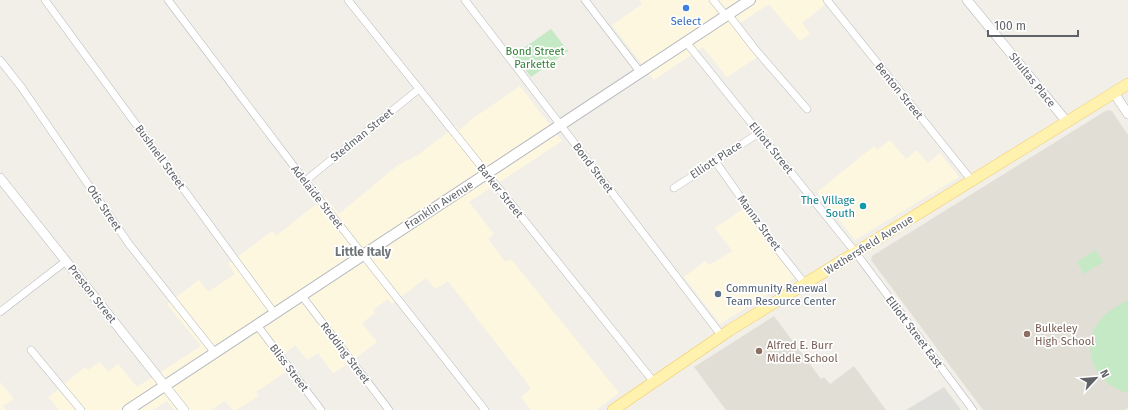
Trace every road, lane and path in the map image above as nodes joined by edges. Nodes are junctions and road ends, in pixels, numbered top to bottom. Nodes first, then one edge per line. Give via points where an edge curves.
1 (45, 0) edge
2 (168, 0) edge
3 (348, 0) edge
4 (465, 0) edge
5 (585, 0) edge
6 (713, 0) edge
7 (750, 0) edge
8 (827, 0) edge
9 (967, 0) edge
10 (727, 15) junction
11 (686, 42) junction
12 (0, 60) edge
13 (640, 72) junction
14 (1128, 84) edge
15 (419, 89) junction
16 (1114, 93) junction
17 (807, 109) dead end
18 (1128, 114) edge
19 (1067, 122) junction
20 (560, 125) junction
21 (759, 133) junction
22 (715, 161) junction
23 (487, 174) junction
24 (0, 178) edge
25 (305, 181) junction
26 (972, 181) junction
27 (674, 188) dead end
28 (856, 253) junction
29 (363, 255) junction
30 (66, 261) junction
31 (805, 284) junction
32 (302, 296) junction
33 (0, 312) edge
34 (275, 314) junction
35 (257, 325) junction
36 (721, 335) junction
37 (31, 350) dead end
38 (215, 353) junction
39 (653, 381) junction
40 (165, 386) junction
41 (81, 410) edge
42 (128, 410) edge
43 (184, 410) edge
44 (321, 410) edge
45 (389, 410) edge
46 (485, 410) edge
47 (615, 410) edge
48 (973, 410) edge

1 - 34 street, Bushnell Street
2 - 25 street, Adelaide Street
3 - 15 street, Barker Street
4 - 20 street, Bond Street
5 - 13 street
6 - 10 street
7 - 10 main road, Franklin Avenue
8 - 26 street, Benton Street
9 - 19 street, Shultas Place
10 - 11 main road, Franklin Avenue
10 - 17 street
11 - 13 main road, Franklin Avenue
11 - 21 street, Elliott Street
12 - 38 street, Otis Street via 22,88 128,244
13 - 20 main road, Franklin Avenue
14 - 16 main road, Wethersfield Avenue
15 - 23 street, Barker Street
15 - 25 street, Stedman Street
16 - 18 street
16 - 19 main road, Wethersfield Avenue
19 - 26 main road, Wethersfield Avenue
20 - 23 main road, Franklin Avenue
20 - 36 street, Bond Street
21 - 22 street, Elliott Place
21 - 28 street, Elliott Street
22 - 27 street, Elliott Place
22 - 31 street, Mannz Street
23 - 29 main road, Franklin Avenue
23 - 39 street, Barker Street
24 - 30 street, Preston Street
25 - 29 street, Adelaide Street
26 - 28 main road, Wethersfield Avenue
28 - 31 main road, Wethersfield Avenue
28 - 48 street, Elliott Street East
29 - 32 main road, Franklin Avenue
29 - 46 street, Adelaide Street
30 - 33 street
30 - 40 street, Preston Street
31 - 36 main road, Wethersfield Avenue
32 - 34 main road, Franklin Avenue
32 - 45 street, Redding Street
34 - 35 main road, Franklin Avenue
35 - 38 main road, Franklin Avenue
35 - 44 street, Bliss Street
36 - 39 main road, Wethersfield Avenue
37 - 41 street
38 - 40 main road, Franklin Avenue
39 - 47 main road, Wethersfield Avenue
40 - 42 main road, Franklin Avenue
40 - 43 street, Preston Street

